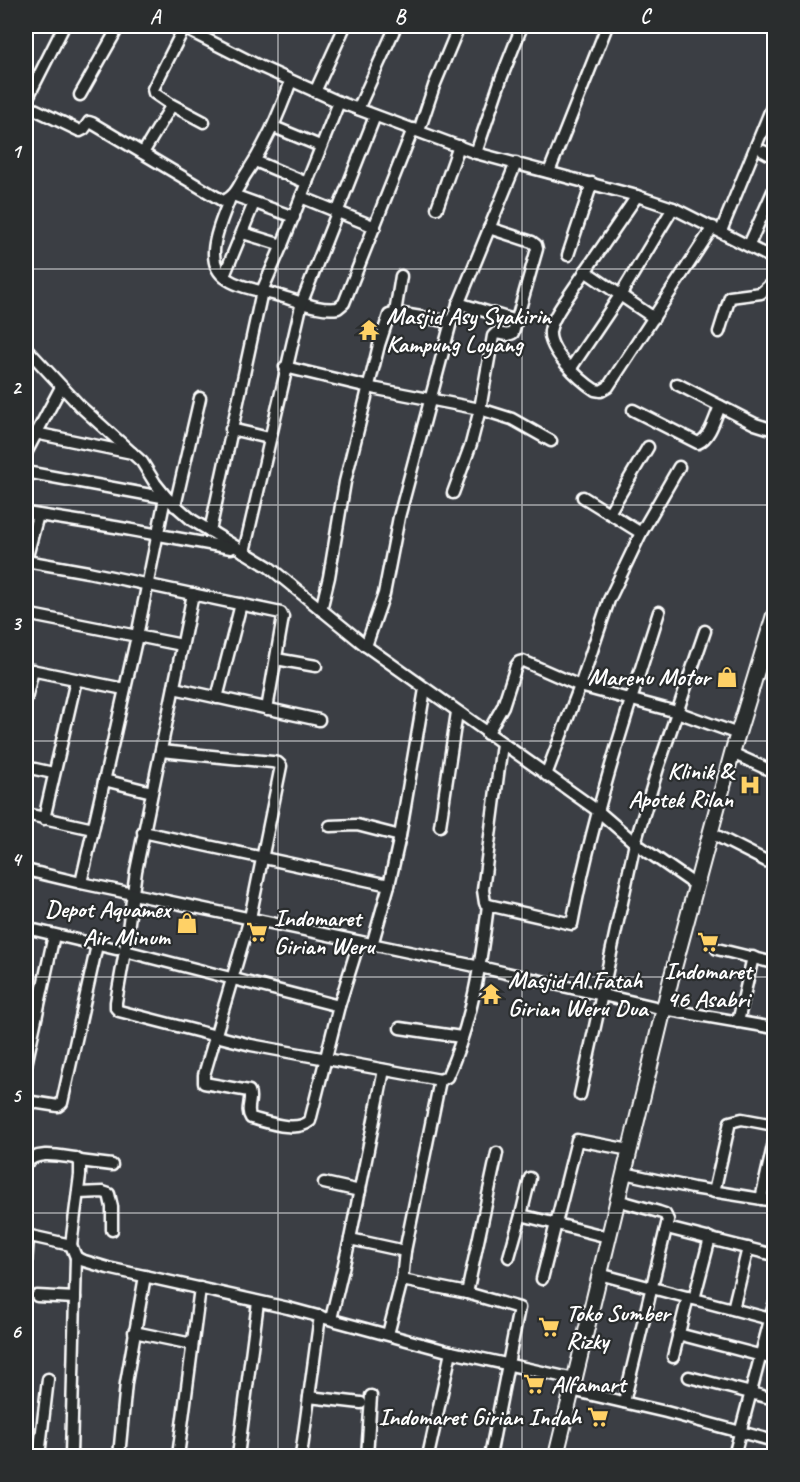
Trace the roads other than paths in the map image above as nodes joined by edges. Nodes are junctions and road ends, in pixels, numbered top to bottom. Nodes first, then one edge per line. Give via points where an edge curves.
1 (64, 26) edge
2 (119, 26) edge
3 (345, 26) edge
4 (396, 26) edge
5 (459, 26) edge
6 (522, 26) edge
7 (607, 26) edge
8 (182, 27) edge
9 (291, 81) junction
10 (315, 92) junction
11 (80, 94) dead end
12 (339, 102) junction
13 (774, 102) edge
14 (26, 103) edge
15 (170, 104) junction
16 (358, 109) junction
17 (375, 116) junction
18 (204, 122) dead end
19 (274, 127) junction
20 (416, 130) junction
21 (320, 146) junction
22 (459, 146) junction
23 (763, 151) dead end
24 (143, 153) junction
25 (476, 153) junction
26 (774, 157) edge
27 (255, 161) junction
28 (516, 163) junction
29 (549, 172) junction
30 (307, 183) junction
31 (592, 183) junction
32 (774, 189) edge
33 (637, 196) junction
34 (232, 197) junction
35 (301, 197) junction
36 (254, 203) junction
37 (771, 204) edge
38 (437, 208) dead end
39 (673, 208) junction
40 (339, 212) junction
41 (294, 218) junction
42 (375, 227) junction
43 (489, 228) junction
44 (717, 229) junction
45 (243, 233) junction
46 (749, 244) junction
47 (282, 245) junction
48 (568, 255) dead end
49 (774, 259) edge
50 (585, 271) junction
51 (224, 276) junction
52 (401, 276) dead end
53 (774, 281) edge
54 (262, 291) junction
55 (621, 294) junction
56 (302, 302) junction
57 (458, 303) junction
58 (395, 313) junction
59 (654, 318) junction
60 (517, 321) junction
61 (451, 322) junction
62 (719, 332) dead end
63 (26, 348) edge
64 (285, 367) junction
65 (571, 368) junction
66 (677, 384) dead end
67 (61, 387) junction
68 (369, 387) junction
69 (201, 398) dead end
70 (429, 400) junction
71 (720, 406) junction
72 (480, 409) junction
73 (633, 410) dead end
74 (231, 429) junction
75 (774, 430) edge
76 (34, 433) junction
77 (269, 438) junction
78 (551, 441) dead end
79 (648, 447) dead end
80 (26, 453) edge
81 (133, 453) junction
82 (679, 467) dead end
83 (26, 472) edge
84 (453, 493) dead end
85 (583, 497) dead end
86 (169, 501) junction
87 (26, 513) edge
88 (609, 513) junction
89 (38, 515) junction
90 (210, 531) junction
91 (641, 533) junction
92 (156, 535) junction
93 (241, 550) junction
94 (26, 561) edge
95 (147, 584) junction
96 (193, 594) junction
97 (241, 604) junction
98 (321, 610) junction
99 (659, 612) dead end
100 (26, 614) edge
101 (774, 615) edge
102 (705, 632) dead end
103 (137, 636) junction
104 (182, 645) junction
105 (366, 646) junction
106 (276, 659) junction
107 (316, 666) dead end
108 (29, 669) edge
109 (76, 680) junction
110 (580, 686) junction
111 (174, 688) junction
112 (124, 689) junction
113 (425, 689) junction
114 (217, 698) junction
115 (26, 699) edge
116 (631, 699) junction
117 (267, 710) junction
118 (456, 712) junction
119 (677, 712) junction
120 (319, 720) dead end
121 (487, 734) junction
122 (738, 734) junction
123 (502, 744) junction
124 (161, 751) junction
125 (732, 753) junction
126 (26, 767) edge
127 (774, 772) edge
128 (53, 773) junction
129 (546, 775) junction
130 (104, 780) junction
131 (152, 792) junction
132 (598, 811) junction
133 (26, 814) edge
134 (44, 819) junction
135 (330, 826) dead end
136 (440, 826) dead end
137 (93, 829) junction
138 (143, 832) junction
139 (711, 833) junction
140 (400, 836) junction
141 (635, 843) junction
142 (262, 860) junction
143 (774, 865) edge
144 (26, 870) edge
145 (81, 883) junction
146 (389, 885) junction
147 (697, 886) junction
148 (133, 894) junction
149 (488, 905) junction
150 (250, 918) junction
151 (26, 928) edge
152 (54, 935) junction
153 (359, 942) junction
154 (97, 945) junction
155 (372, 945) junction
156 (717, 949) dead end
157 (121, 950) junction
158 (753, 957) junction
159 (774, 963) edge
160 (480, 967) junction
161 (232, 979) junction
162 (601, 993) junction
163 (339, 1006) junction
164 (664, 1009) junction
165 (738, 1022) junction
166 (400, 1028) dead end
167 (774, 1028) edge
168 (216, 1036) junction
169 (461, 1037) junction
170 (325, 1059) junction
171 (26, 1065) edge
172 (384, 1070) junction
173 (440, 1080) junction
174 (580, 1095) dead end
175 (26, 1101) edge
176 (774, 1125) edge
177 (774, 1148) edge
178 (630, 1150) junction
179 (497, 1153) dead end
180 (80, 1161) junction
181 (26, 1164) edge
182 (112, 1165) dead end
183 (624, 1173) junction
184 (530, 1178) dead end
185 (324, 1183) dead end
186 (360, 1191) junction
187 (714, 1192) junction
188 (78, 1193) junction
189 (761, 1199) junction
190 (617, 1200) junction
191 (774, 1201) edge
192 (521, 1215) junction
193 (556, 1225) junction
194 (667, 1228) junction
195 (112, 1230) dead end
196 (27, 1235) edge
197 (608, 1237) junction
198 (710, 1238) junction
199 (350, 1239) junction
200 (71, 1245) junction
201 (748, 1248) junction
202 (405, 1251) junction
203 (774, 1255) edge
204 (76, 1257) junction
205 (509, 1257) dead end
206 (26, 1264) edge
207 (599, 1274) junction
208 (145, 1276) junction
209 (542, 1279) dead end
210 (402, 1280) junction
211 (200, 1288) junction
212 (652, 1288) junction
213 (467, 1293) junction
214 (37, 1296) dead end
215 (75, 1298) junction
216 (691, 1298) junction
217 (258, 1302) junction
218 (774, 1305) edge
219 (733, 1309) junction
220 (326, 1318) junction
221 (772, 1320) edge
222 (134, 1332) junction
223 (388, 1334) junction
224 (678, 1334) junction
225 (192, 1344) junction
226 (451, 1352) junction
227 (760, 1355) junction
228 (673, 1358) dead end
229 (774, 1359) edge
230 (508, 1365) junction
231 (689, 1377) dead end
232 (48, 1379) dead end
233 (572, 1385) junction
234 (750, 1392) junction
235 (371, 1396) dead end
236 (309, 1397) junction
237 (774, 1399) edge
238 (624, 1402) junction
239 (361, 1403) dead end
240 (740, 1432) junction
241 (774, 1441) edge
242 (39, 1456) edge
243 (71, 1456) edge
244 (119, 1456) edge
245 (178, 1456) edge
246 (238, 1456) edge
247 (301, 1456) edge
248 (367, 1456) edge
249 (428, 1456) edge
250 (490, 1456) edge
251 (556, 1456) edge
252 (734, 1456) edge

1 - 14 street
2 - 11 street
3 - 10 street
4 - 16 street
5 - 20 street
6 - 25 street
7 - 29 street
8 - 9 street
8 - 15 street via 153,89
9 - 10 street
9 - 19 street
10 - 12 street
12 - 16 street
12 - 21 street
13 - 44 street
14 - 24 street via 80,130 92,123
15 - 18 street
15 - 24 street
16 - 17 street
17 - 20 street
17 - 40 street
19 - 21 street
19 - 27 street
20 - 22 street
20 - 42 street
21 - 30 street
22 - 25 street
22 - 38 street
23 - 26 street
24 - 34 street via 220,200
25 - 28 street
27 - 30 street
27 - 34 street
28 - 29 street
28 - 43 street
29 - 31 street
30 - 35 street
31 - 33 street
31 - 48 street
32 - 37 street
33 - 39 street
33 - 50 street
34 - 36 street
34 - 51 street via 214,249
35 - 40 street
35 - 41 street
36 - 41 street
36 - 45 street
37 - 46 street
39 - 44 street
39 - 55 street
40 - 42 street
40 - 56 street
41 - 47 street
42 - 56 street via 344,303 333,309
43 - 57 street
43 - 60 street via 536,245
44 - 46 street
44 - 59 street
45 - 47 street
45 - 51 street
46 - 49 street
47 - 54 street
50 - 55 street
50 - 65 street via 550,331 555,349
51 - 54 street
52 - 58 street
53 - 62 street via 761,293 730,297
54 - 56 street
54 - 74 street
55 - 59 street
55 - 65 street
56 - 64 street
57 - 60 street
57 - 61 street
58 - 61 street
58 - 68 street via 386,322
59 - 65 street via 605,390 595,390
60 - 72 street via 511,335 494,336
61 - 70 street
63 - 67 street
64 - 68 street
64 - 77 street
66 - 71 street
67 - 76 street
67 - 81 street
68 - 70 street
68 - 98 street via 345,482
69 - 86 street
70 - 72 street
70 - 105 street via 384,594
71 - 73 street via 708,434 698,443
71 - 75 street
72 - 78 street via 512,418
72 - 84 street
74 - 77 street
74 - 90 street
76 - 80 street
76 - 81 street
77 - 93 street
79 - 88 street
81 - 86 street
82 - 91 street
83 - 86 street
85 - 88 street
86 - 90 street
86 - 92 street
87 - 89 street
88 - 91 street
89 - 92 street
89 - 94 street
90 - 93 street
91 - 110 street via 609,600
92 - 93 street
92 - 95 street
93 - 98 street via 285,578
94 - 95 street
95 - 96 street
95 - 103 street
96 - 97 street
96 - 104 street
97 - 106 street via 283,615
97 - 114 street
98 - 105 street
99 - 116 street
100 - 103 street
101 - 122 street
102 - 119 street
103 - 104 street
103 - 112 street
104 - 111 street
105 - 113 street
106 - 107 street
106 - 117 street
108 - 109 street
108 - 115 street
109 - 112 street
109 - 128 street
110 - 116 street
110 - 121 street via 527,661 519,662 503,706
110 - 129 street
111 - 114 street
111 - 124 street
112 - 130 street
113 - 118 street
113 - 140 street
114 - 117 street
116 - 119 street
116 - 132 street
117 - 120 street
118 - 121 street
118 - 136 street
119 - 122 street
119 - 141 street
121 - 123 street
122 - 125 street
123 - 129 street
123 - 149 street via 483,890
124 - 131 street
124 - 142 street via 281,766
125 - 127 street
125 - 139 street
126 - 128 street
128 - 134 street
129 - 132 street
130 - 131 street
130 - 137 street
131 - 138 street
132 - 141 street
132 - 149 street via 572,924
133 - 134 street
134 - 137 street
135 - 140 street via 357,825
137 - 145 street
138 - 142 street
138 - 148 street
139 - 143 street
139 - 147 street
140 - 146 street
141 - 147 street
141 - 162 street
142 - 146 street
142 - 150 street
144 - 145 street
145 - 148 street
146 - 155 street
147 - 164 street
148 - 150 street
148 - 157 street
149 - 160 street
150 - 153 street
150 - 161 street
151 - 152 street
152 - 154 street
152 - 171 street
153 - 155 street
153 - 163 street
154 - 157 street
154 - 175 street via 62,1103 58,1106
155 - 160 street
156 - 158 street
157 - 161 street
157 - 168 street via 116,1002 119,1011
158 - 159 street
158 - 165 street
160 - 162 street
160 - 169 street
161 - 163 street
161 - 168 street
162 - 164 street
162 - 174 street
163 - 170 street
164 - 165 street
164 - 178 street
165 - 167 street
166 - 169 street
168 - 170 street
168 - 170 street via 203,1082 249,1091 250,1118 264,1121 297,1127 310,1121
169 - 173 street via 447,1077
170 - 172 street
172 - 173 street
172 - 186 street
173 - 202 street
176 - 187 street via 742,1119 730,1122
177 - 189 street
178 - 183 street
178 - 193 street via 577,1140
179 - 213 street
180 - 181 street via 35,1156
180 - 182 street
180 - 188 street
183 - 187 street
183 - 190 street
184 - 192 street
185 - 186 street
186 - 199 street
187 - 189 street
188 - 195 street via 109,1194
188 - 200 street
189 - 191 street
190 - 194 street via 665,1215
190 - 197 street
192 - 193 street
192 - 205 street
193 - 197 street
193 - 209 street
194 - 198 street
194 - 212 street
196 - 200 street
196 - 206 street
197 - 207 street
198 - 201 street
198 - 216 street
199 - 202 street
199 - 220 street
200 - 204 street
201 - 203 street
201 - 219 street
202 - 210 street
204 - 208 street
204 - 215 street
207 - 212 street
207 - 233 street
208 - 211 street
208 - 222 street
210 - 213 street
210 - 223 street
211 - 217 street
211 - 225 street
212 - 216 street
212 - 238 street
213 - 230 street via 519,1308
214 - 215 street
215 - 243 street
216 - 219 street
216 - 224 street
217 - 220 street
217 - 246 street
218 - 221 street
219 - 221 street
220 - 223 street
220 - 236 street
221 - 227 street
222 - 225 street
222 - 244 street
223 - 226 street
224 - 227 street
224 - 228 street
225 - 245 street
226 - 230 street
226 - 249 street
227 - 229 street
227 - 234 street
230 - 233 street
230 - 250 street
231 - 234 street
232 - 242 street
233 - 238 street
233 - 251 street
234 - 237 street
234 - 240 street
235 - 248 street
236 - 239 street
236 - 247 street
238 - 240 street
240 - 241 street
240 - 252 street

